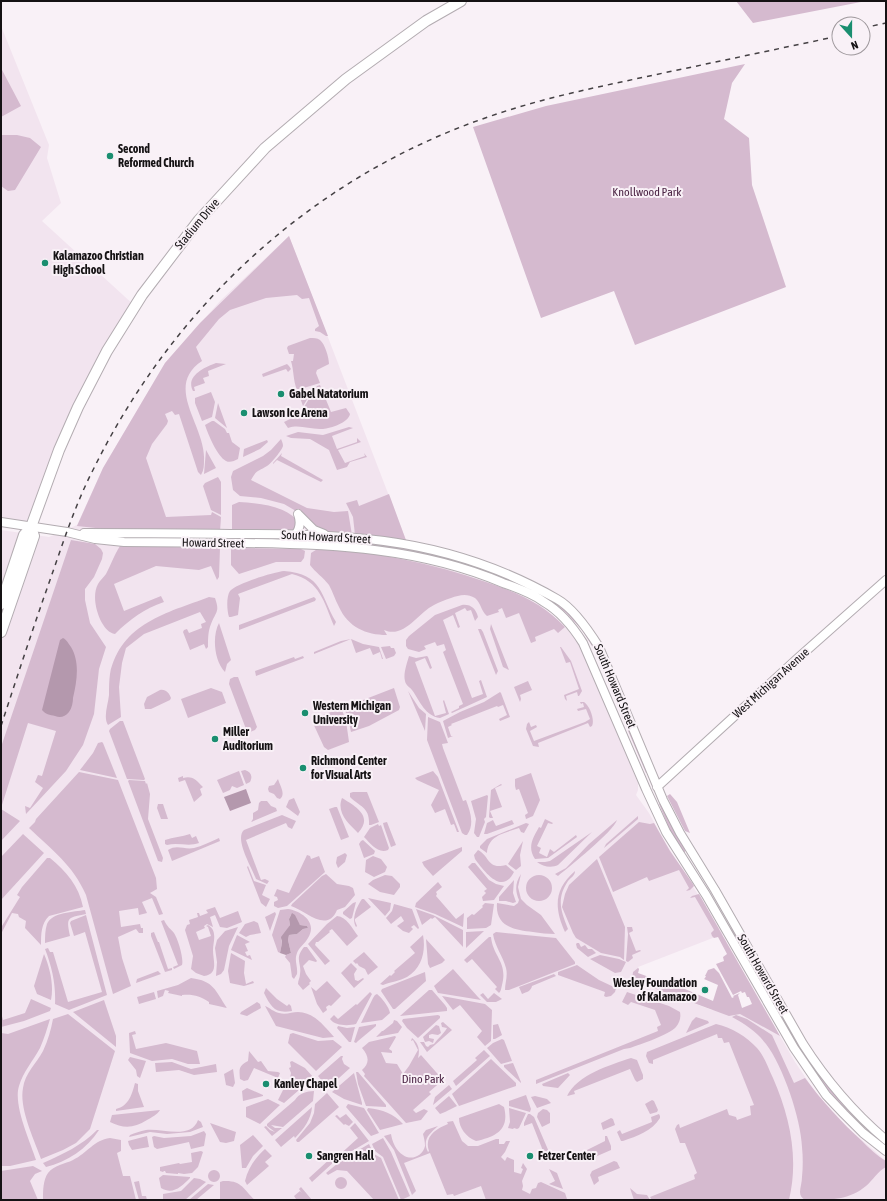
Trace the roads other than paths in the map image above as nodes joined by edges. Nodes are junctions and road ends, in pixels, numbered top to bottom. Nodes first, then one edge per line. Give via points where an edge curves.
1 (461, 1) edge
2 (1, 522) edge
3 (31, 527) junction
4 (70, 532) junction
5 (295, 535) junction
6 (334, 536) junction
7 (426, 559) joint
8 (886, 580) edge
9 (1, 604) edge
10 (1, 632) edge
11 (657, 787) junction
12 (692, 853) junction
13 (682, 858) junction
14 (886, 1140) edge
15 (886, 1151) edge

1 - 3 main road, Stadium Drive via 426,21 346,79 265,148 199,220 142,295 107,352 59,450
2 - 3 street, Howard Street
3 - 4 street, Howard Street
3 - 9 main road, Stadium Drive via 24,535
3 - 10 main road, Stadium Drive via 34,536
4 - 5 street, South Howard Street
4 - 7 street, Howard Street via 96,539 124,542 311,544 363,548
5 - 6 street, South Howard Street
5 - 6 street via 300,525 298,514 318,532
6 - 11 street, South Howard Street via 385,541 447,554 524,581 558,600 574,614 599,646
7 - 13 street, South Howard Street via 464,568 535,596 568,622 587,649 654,808
8 - 11 street, West Michigan Avenue
11 - 12 street, South Howard Street
12 - 13 street
12 - 14 street, South Howard Street via 817,1066 855,1111
13 - 15 street, South Howard Street via 807,1068 826,1095 844,1114

